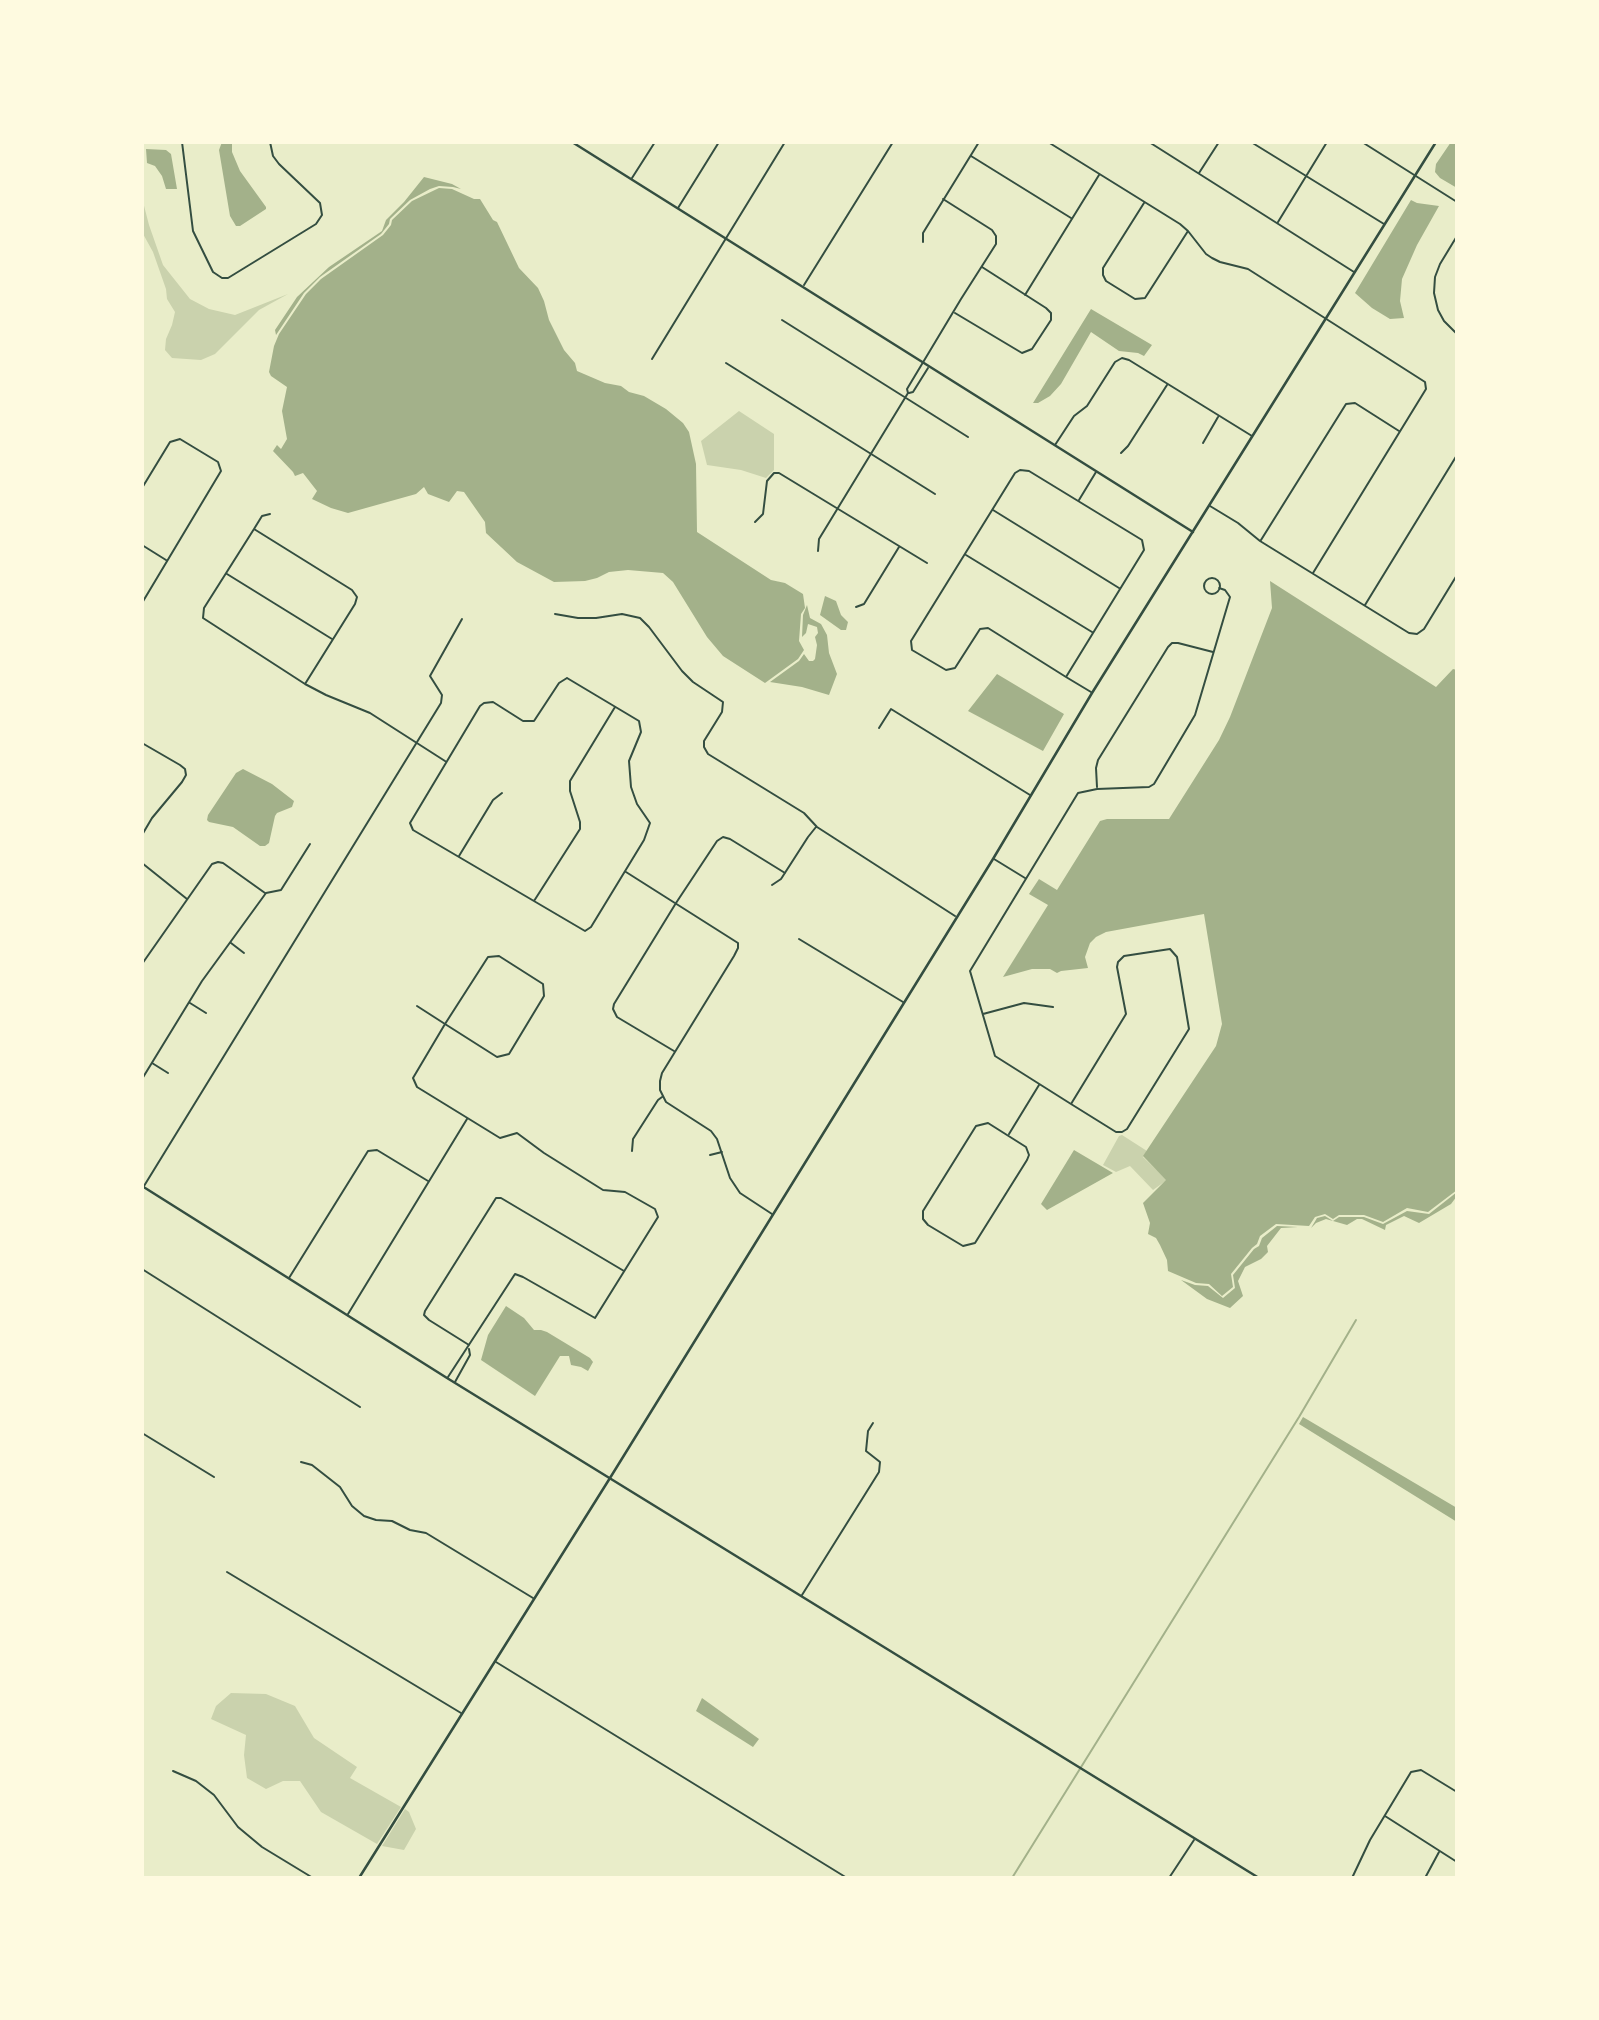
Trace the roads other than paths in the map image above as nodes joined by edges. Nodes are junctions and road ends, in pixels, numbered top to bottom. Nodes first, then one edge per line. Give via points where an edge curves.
1 (183, 142) edge
2 (270, 142) edge
3 (572, 142) edge
4 (654, 142) edge
5 (719, 142) edge
6 (784, 142) edge
7 (893, 142) edge
8 (979, 142) edge
9 (1048, 142) edge
10 (1149, 142) edge
11 (1219, 142) edge
12 (1251, 142) edge
13 (1327, 142) edge
14 (1362, 142) edge
15 (1436, 142) edge
16 (971, 156) junction
17 (1199, 173) junction
18 (1099, 174) junction
19 (1306, 175) junction
20 (1415, 176) junction
21 (631, 179) junction
22 (943, 200) junction
23 (1145, 202) junction
24 (1457, 202) edge
25 (678, 208) junction
26 (1072, 219) junction
27 (1278, 223) junction
28 (1385, 224) junction
29 (1188, 230) junction
30 (1457, 236) edge
31 (725, 238) junction
32 (923, 242) dead end
33 (1453, 242) junction
34 (1457, 244) edge
35 (981, 267) junction
36 (1355, 272) junction
37 (803, 286) junction
38 (1025, 295) junction
39 (954, 312) junction
40 (1326, 318) junction
41 (782, 320) dead end
42 (1457, 334) edge
43 (652, 359) dead end
44 (924, 362) junction
45 (726, 363) dead end
46 (929, 366) junction
47 (1167, 384) junction
48 (908, 393) junction
49 (905, 398) junction
50 (1219, 416) junction
51 (1401, 432) junction
52 (1252, 437) junction
53 (968, 438) dead end
54 (1203, 443) dead end
55 (1055, 445) junction
56 (871, 453) junction
57 (1121, 453) dead end
58 (1457, 455) edge
59 (1096, 472) junction
60 (142, 488) edge
61 (935, 494) dead end
62 (1079, 501) junction
63 (1209, 505) junction
64 (837, 508) junction
65 (993, 510) junction
66 (270, 514) dead end
67 (755, 522) dead end
68 (254, 529) junction
69 (1192, 532) junction
70 (1260, 541) junction
71 (142, 545) edge
72 (900, 546) junction
73 (818, 551) dead end
74 (966, 555) junction
75 (167, 561) junction
76 (927, 563) dead end
77 (1313, 573) junction
78 (226, 574) junction
79 (1457, 575) edge
80 (1120, 588) junction
81 (1219, 589) junction
82 (142, 603) edge
83 (1364, 606) junction
84 (856, 607) dead end
85 (555, 614) dead end
86 (462, 619) dead end
87 (1093, 632) junction
88 (333, 639) junction
89 (1214, 653) junction
90 (1066, 677) junction
91 (305, 684) junction
92 (1092, 693) junction
93 (615, 706) junction
94 (879, 728) dead end
95 (416, 742) junction
96 (142, 743) edge
97 (446, 761) junction
98 (1097, 789) junction
99 (502, 793) dead end
100 (1030, 795) junction
101 (817, 827) junction
102 (142, 835) edge
103 (310, 844) dead end
104 (458, 857) junction
105 (993, 859) junction
106 (142, 863) edge
107 (625, 871) junction
108 (785, 873) junction
109 (1026, 879) junction
110 (772, 885) dead end
111 (266, 893) junction
112 (187, 899) junction
113 (533, 902) junction
114 (676, 903) junction
115 (956, 917) junction
116 (799, 939) dead end
117 (230, 943) junction
118 (244, 953) dead end
119 (142, 964) edge
120 (189, 1002) junction
121 (904, 1002) junction
122 (416, 1006) dead end
123 (1053, 1007) dead end
124 (205, 1013) dead end
125 (983, 1014) junction
126 (445, 1024) junction
127 (676, 1052) junction
128 (152, 1063) junction
129 (168, 1073) dead end
130 (142, 1079) edge
131 (1039, 1084) junction
132 (662, 1097) junction
133 (1071, 1104) junction
134 (468, 1118) junction
135 (1008, 1135) junction
136 (632, 1151) dead end
137 (722, 1152) junction
138 (710, 1156) dead end
139 (429, 1182) junction
140 (142, 1188) edge
141 (772, 1214) junction
142 (142, 1269) edge
143 (624, 1271) junction
144 (289, 1278) junction
145 (348, 1315) junction
146 (469, 1347) junction
147 (459, 1360) junction
148 (465, 1364) junction
149 (447, 1378) junction
150 (454, 1382) junction
151 (360, 1407) dead end
152 (873, 1423) dead end
153 (142, 1433) edge
154 (301, 1462) dead end
155 (214, 1478) dead end
156 (610, 1478) junction
157 (227, 1572) dead end
158 (802, 1596) junction
159 (534, 1599) junction
160 (495, 1661) junction
161 (462, 1714) junction
162 (173, 1771) dead end
163 (1457, 1792) edge
164 (1384, 1815) junction
165 (1194, 1840) junction
166 (1440, 1851) junction
167 (1457, 1862) edge
168 (313, 1878) edge
169 (359, 1878) edge
170 (847, 1878) edge
171 (1170, 1878) edge
172 (1258, 1878) edge
173 (1352, 1878) edge
174 (1425, 1878) edge

1 - 2 street via 193,231 213,272 222,278 316,224 322,215 320,203 273,156
3 - 21 street
4 - 21 street
5 - 25 street
6 - 31 street
7 - 37 street
8 - 16 street
9 - 18 street
10 - 17 street
11 - 17 street
12 - 19 street
13 - 19 street
14 - 20 street
15 - 20 street
16 - 22 street
16 - 26 street
17 - 27 street
18 - 23 street
18 - 26 street
19 - 27 street
19 - 28 street
20 - 24 street
20 - 28 street
21 - 25 street
22 - 32 street via 923,233
22 - 35 street via 996,236
23 - 29 street
23 - 29 street via 1103,268 1106,281 1135,299 1145,298
25 - 31 street
26 - 38 street
27 - 36 street
28 - 36 street
29 - 40 street via 1212,258 1248,269
30 - 33 street
31 - 37 street
31 - 43 street
33 - 34 street
33 - 42 street via 1435,277 1434,293 1444,321
35 - 38 street
35 - 39 street
36 - 40 street
37 - 44 street
38 - 39 street via 1052,316 1026,353
39 - 44 street
40 - 51 street via 1425,382 1426,389
40 - 52 street
41 - 49 street
44 - 46 street
44 - 48 street
45 - 56 street
46 - 48 street
46 - 55 street
47 - 50 street
47 - 55 street via 1129,360 1118,359
47 - 57 street
48 - 49 street
49 - 53 street
49 - 56 street
50 - 52 street
50 - 54 street
51 - 70 street via 1354,403 1346,404
51 - 77 street
52 - 63 street
55 - 59 street
56 - 61 street
56 - 64 street
58 - 83 street
59 - 62 street
59 - 69 street
60 - 75 street via 170,442 180,439 218,462 221,471
62 - 65 street via 1020,470
62 - 80 street via 1142,540 1144,550
63 - 69 street
63 - 70 street
64 - 67 street via 784,475 774,474 768,481 763,514
64 - 72 street
64 - 73 street via 819,539
65 - 74 street
65 - 80 street
66 - 68 street via 262,516
68 - 78 street
68 - 88 street via 352,590 355,604
69 - 92 street
70 - 77 street
71 - 75 street
72 - 76 street
72 - 84 street via 864,604
74 - 87 street
74 - 90 street via 911,641 912,650 946,670 955,668 980,629 988,628
75 - 82 street
77 - 83 street
78 - 88 street
78 - 91 street via 204,608 203,618
79 - 83 street via 1417,634
80 - 87 street
81 - 81 street via 1213,579 1205,584 1210,594
81 - 89 street via 1230,597
85 - 101 street via 640,618 682,671 723,702 704,741 708,754 804,813
86 - 95 street via 432,670 430,676 442,695 441,703
87 - 90 street
88 - 91 street
89 - 98 street via 1195,715 1154,784
89 - 98 street via 1178,643 1168,647 1098,761
90 - 92 street
91 - 95 street via 370,713
92 - 100 street
93 - 97 street via 568,678 559,682 530,723 492,702 484,703
93 - 107 street via 641,726 629,761 631,787 650,823
93 - 113 street via 570,781 580,829
94 - 100 street via 891,709
95 - 97 street
95 - 140 street
96 - 102 street via 180,765 186,775
97 - 104 street via 410,823 413,830
98 - 109 street via 1078,793
99 - 104 street
100 - 105 street
101 - 108 street
101 - 115 street
103 - 111 street via 281,890
104 - 113 street
105 - 109 street
105 - 115 street
106 - 112 street
107 - 113 street via 591,927 584,931
107 - 114 street
108 - 110 street
108 - 114 street via 723,837
109 - 125 street via 970,971
111 - 112 street via 218,862
111 - 117 street
112 - 119 street
114 - 127 street via 738,943
114 - 127 street via 613,1009 617,1017
115 - 121 street
116 - 121 street
117 - 118 street
117 - 120 street
120 - 124 street
120 - 128 street
121 - 141 street
122 - 126 street
123 - 125 street via 1024,1003
125 - 131 street via 995,1056
126 - 126 street via 488,957 499,956 543,985 544,996 509,1054 497,1056
126 - 134 street via 413,1078 417,1087
127 - 132 street via 662,1073
128 - 129 street
128 - 130 street
131 - 133 street
131 - 135 street
132 - 136 street via 633,1139
132 - 137 street via 711,1131
133 - 133 street via 1116,1132 1127,1129 1189,1028 1177,957 1170,949 1124,956 1118,962 1126,1014
134 - 139 street
134 - 143 street via 498,1137 517,1133 603,1190 623,1191 655,1209 658,1217
135 - 135 street via 988,1123 976,1126 923,1211 928,1225 963,1246 975,1243 1027,1160 1027,1147
137 - 138 street
137 - 141 street via 740,1193
139 - 144 street via 377,1150 368,1151
139 - 145 street
140 - 144 street
141 - 156 street
142 - 151 street
143 - 146 street via 595,1318 515,1274
143 - 146 street via 496,1198 425,1311 429,1320
144 - 145 street
145 - 149 street
146 - 147 street
146 - 148 street
147 - 148 street
147 - 149 street
148 - 150 street
149 - 150 street
150 - 156 street
152 - 158 street via 866,1451 880,1462 879,1472
153 - 155 street
154 - 159 street via 340,1487 364,1517 430,1534
156 - 158 street
156 - 159 street
157 - 161 street
158 - 165 street
159 - 160 street
160 - 161 street
160 - 170 street
161 - 169 street
162 - 168 street via 214,1795 255,1842
163 - 164 street via 1421,1770 1411,1772
164 - 166 street
164 - 173 street
165 - 171 street
165 - 172 street
166 - 167 street
166 - 174 street

